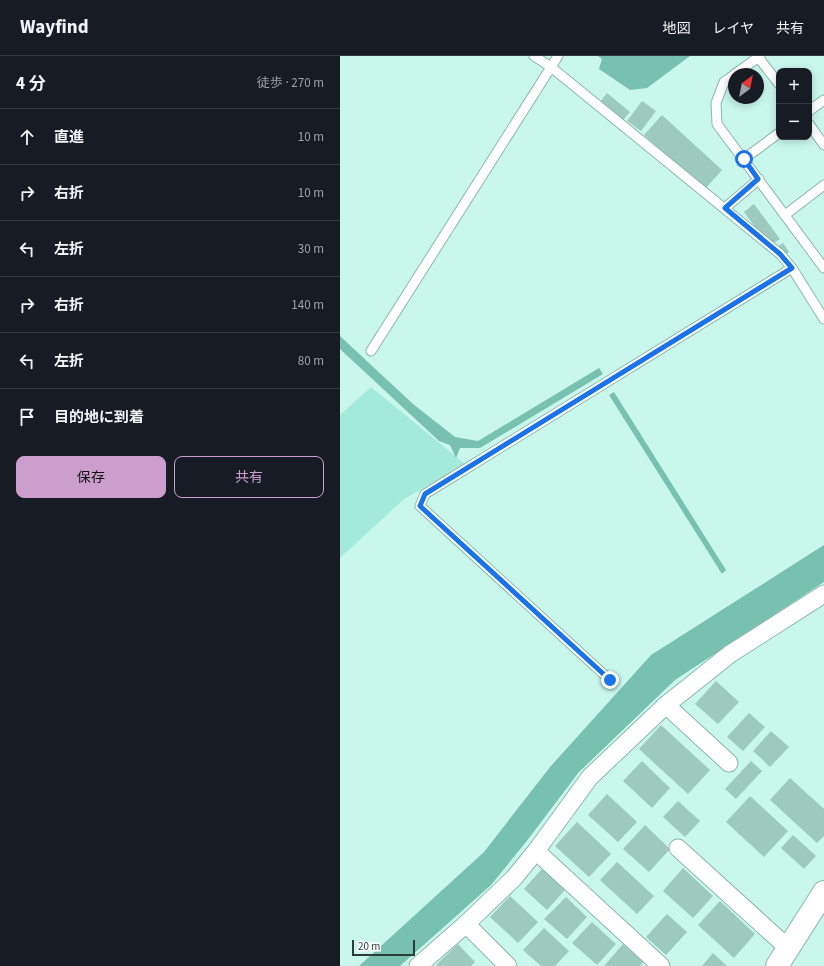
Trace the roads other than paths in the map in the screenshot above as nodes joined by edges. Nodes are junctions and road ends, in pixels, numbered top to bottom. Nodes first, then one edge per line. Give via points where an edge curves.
1 (534, 56) edge
2 (558, 56) edge
3 (759, 57) edge
4 (552, 67) junction
5 (743, 68) edge
6 (728, 79) edge
7 (776, 80) edge
8 (824, 100) edge
9 (812, 109) edge
10 (812, 128) edge
11 (776, 135) edge
12 (824, 145) edge
13 (744, 159) junction
14 (758, 179) junction
15 (824, 185) edge
16 (725, 208) junction
17 (785, 215) junction
18 (792, 268) junction
19 (824, 268) edge
20 (824, 319) edge
21 (372, 351) dead end
22 (824, 594) edge
23 (610, 680) dead end
24 (666, 705) junction
25 (729, 763) dead end
26 (678, 848) dead end
27 (536, 851) junction
28 (824, 892) edge
29 (466, 924) junction
30 (782, 957) edge
31 (418, 966) edge
32 (508, 966) edge
33 (661, 966) edge

1 - 4 lane
2 - 4 lane
3 - 5 lane
3 - 7 lane
4 - 16 lane
4 - 21 lane
6 - 13 lane via 724,82 716,103 717,124
8 - 9 lane
10 - 12 lane
11 - 13 lane
13 - 14 lane
14 - 16 lane
14 - 17 lane
15 - 17 lane
16 - 18 lane via 780,254
17 - 19 lane
18 - 20 lane
18 - 23 lane via 425,494 420,506
22 - 24 street via 730,654
24 - 25 street
24 - 27 street via 590,777
26 - 30 street
27 - 29 street via 514,878
27 - 33 street
28 - 30 main road
29 - 31 street
29 - 32 street

